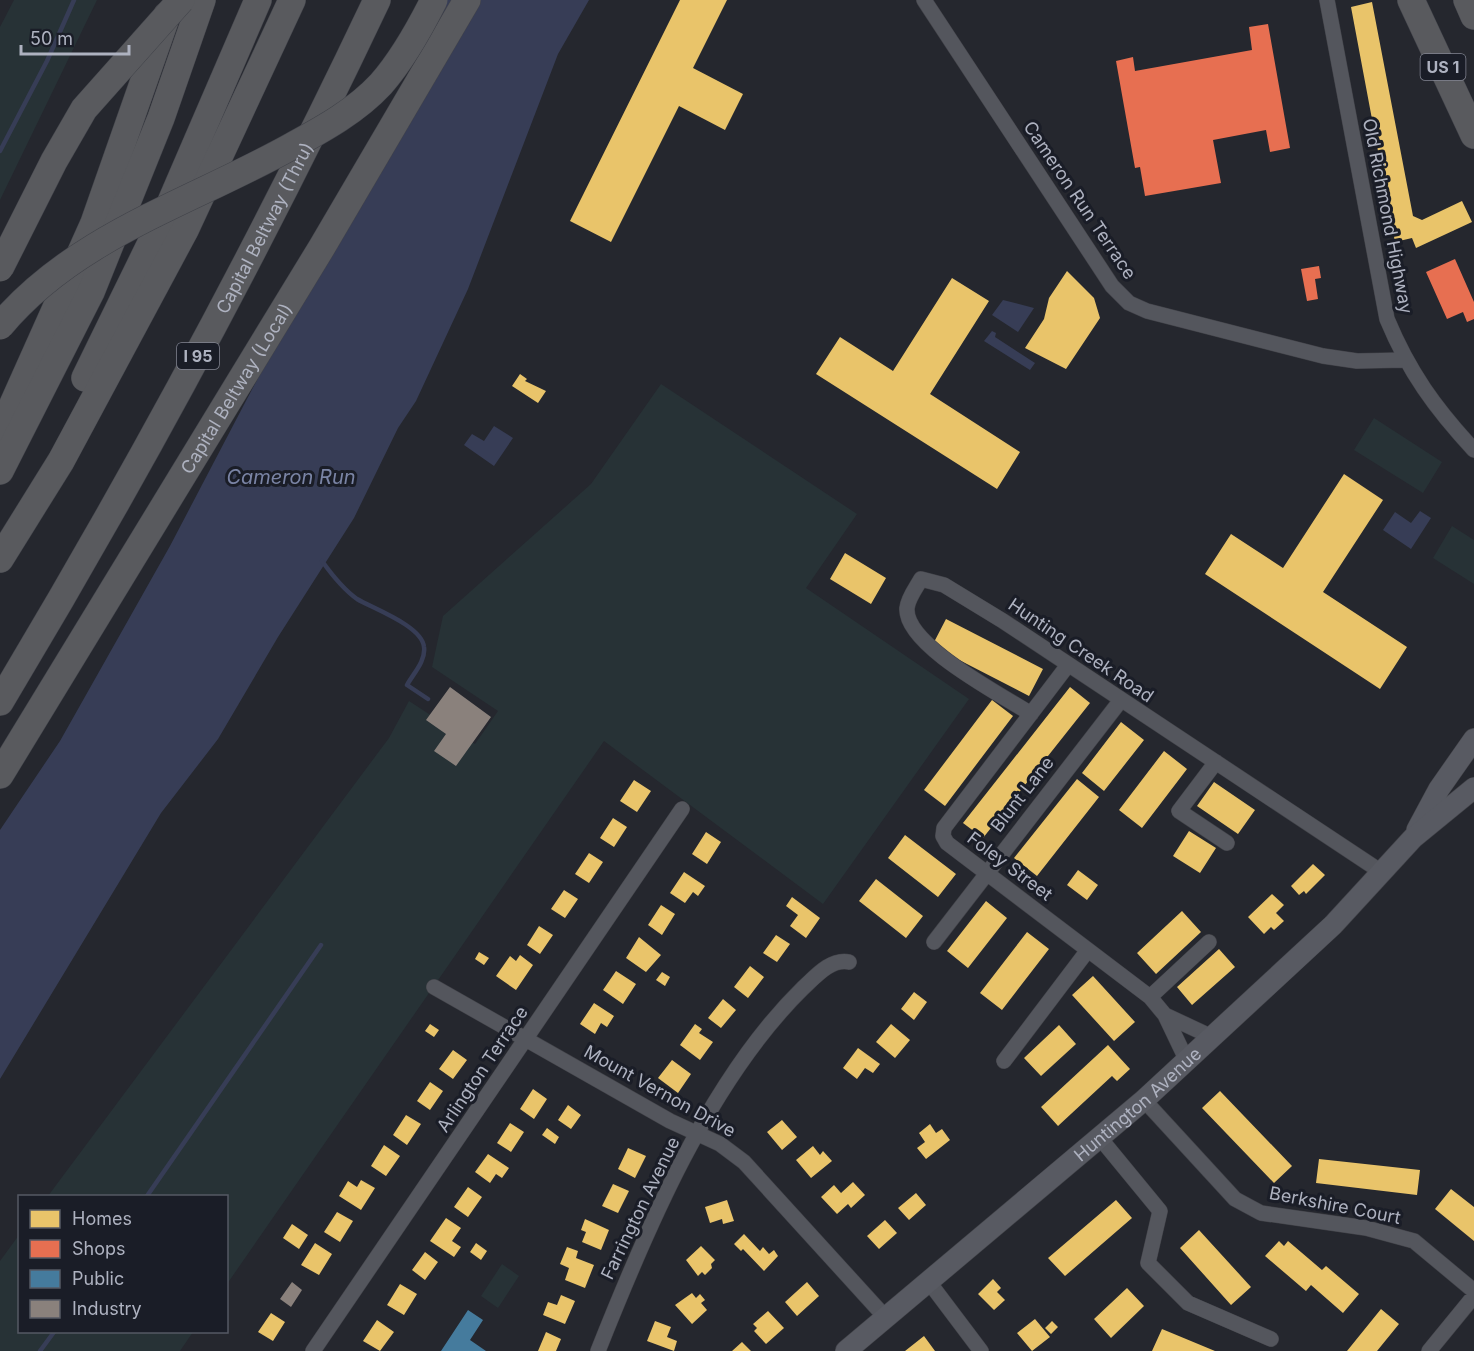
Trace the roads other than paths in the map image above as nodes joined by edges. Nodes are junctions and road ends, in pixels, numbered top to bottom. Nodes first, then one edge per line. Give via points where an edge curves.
1 (172, 0) edge
2 (181, 0) edge
3 (202, 0) edge
4 (258, 0) edge
5 (292, 0) edge
6 (377, 0) edge
7 (434, 0) edge
8 (467, 0) edge
9 (480, 0) edge
10 (924, 0) edge
11 (1327, 0) edge
12 (1411, 0) edge
13 (1467, 0) edge
14 (1472, 0) edge
15 (1474, 16) edge
16 (450, 33) junction
17 (1474, 135) edge
18 (0, 267) edge
19 (0, 326) edge
20 (1404, 360) junction
21 (0, 433) edge
22 (1474, 450) edge
23 (0, 471) edge
24 (0, 539) edge
25 (0, 559) edge
26 (1068, 665) junction
27 (1121, 700) junction
28 (0, 702) edge
29 (1030, 714) junction
30 (1474, 739) edge
31 (1216, 762) junction
32 (0, 775) edge
33 (1474, 788) edge
34 (682, 809) dead end
35 (1413, 838) junction
36 (1227, 843) dead end
37 (985, 873) junction
38 (1383, 873) junction
39 (934, 942) dead end
40 (1209, 942) dead end
41 (1088, 950) junction
42 (849, 962) dead end
43 (434, 987) dead end
44 (1150, 997) junction
45 (1165, 1015) junction
46 (1212, 1036) junction
47 (526, 1039) junction
48 (1186, 1059) junction
49 (1004, 1061) dead end
50 (1144, 1100) junction
51 (698, 1134) junction
52 (1100, 1138) junction
53 (929, 1282) junction
54 (1474, 1291) edge
55 (1474, 1296) edge
56 (886, 1318) junction
57 (1271, 1339) dead end
58 (313, 1351) edge
59 (598, 1351) edge
60 (846, 1351) edge
61 (981, 1351) edge
62 (1429, 1351) edge

1 - 21 highway via 94,223
2 - 18 highway, bridge via 84,109
3 - 23 highway via 153,140 91,292
4 - 24 highway via 170,204 62,425
5 - 25 highway via 185,230 61,461
6 - 28 highway, Capital Beltway (Thru) / I 95 via 265,230 182,386
7 - 19 highway, bridge via 398,63 380,85 342,117 272,157 87,250 40,284
8 - 16 highway, Capital Beltway (Local) / I 95
9 - 16 highway
10 - 20 street, Cameron Run Terrace via 1112,286 1129,303 1323,356 1357,361
11 - 20 street, Old Richmond Highway via 1387,320
12 - 17 highway, US 1
13 - 15 highway
14 - 15 highway
16 - 32 highway, Capital Beltway (Local) / I 95
20 - 22 street, Old Richmond Highway via 1426,394
26 - 27 street, Hunting Creek Road
26 - 29 street, Foley Street
26 - 29 street, Hunting Creek Road via 945,585 921,579 907,609 911,627 928,647
27 - 31 street, Hunting Creek Road
27 - 37 street, Blunt Lane
29 - 37 street, Foley Street via 944,828 947,843
30 - 35 main road, Huntington Avenue via 1439,789
31 - 36 street via 1179,811
31 - 38 street, Hunting Creek Road
33 - 35 main road, Huntington Avenue
34 - 47 street, Arlington Terrace
35 - 38 main road, Huntington Avenue
37 - 39 street, Blunt Lane
37 - 41 street, Foley Street
38 - 46 main road, Huntington Avenue via 1333,925
40 - 44 street
41 - 44 street, Foley Street
41 - 49 street
42 - 51 street, Farrington Avenue via 831,965 818,974 762,1032 715,1101
43 - 47 street, Mount Vernon Drive
44 - 45 street, Foley Street
45 - 46 street, Foley Street
45 - 48 street, Foley Street
46 - 48 main road, Huntington Avenue
47 - 51 street, Mount Vernon Drive
47 - 58 street, Arlington Terrace
48 - 50 main road, Huntington Avenue
50 - 52 main road, Huntington Avenue
50 - 54 street, Berkshire Court via 1235,1199 1261,1213 1366,1227 1413,1241
51 - 56 street, Mount Vernon Drive via 744,1162
51 - 59 street, Farrington Avenue via 624,1286
52 - 53 main road, Huntington Avenue
52 - 57 street via 1160,1211 1148,1263 1188,1304
53 - 56 main road, Huntington Avenue
53 - 61 street
55 - 62 street
56 - 60 main road, Huntington Avenue

